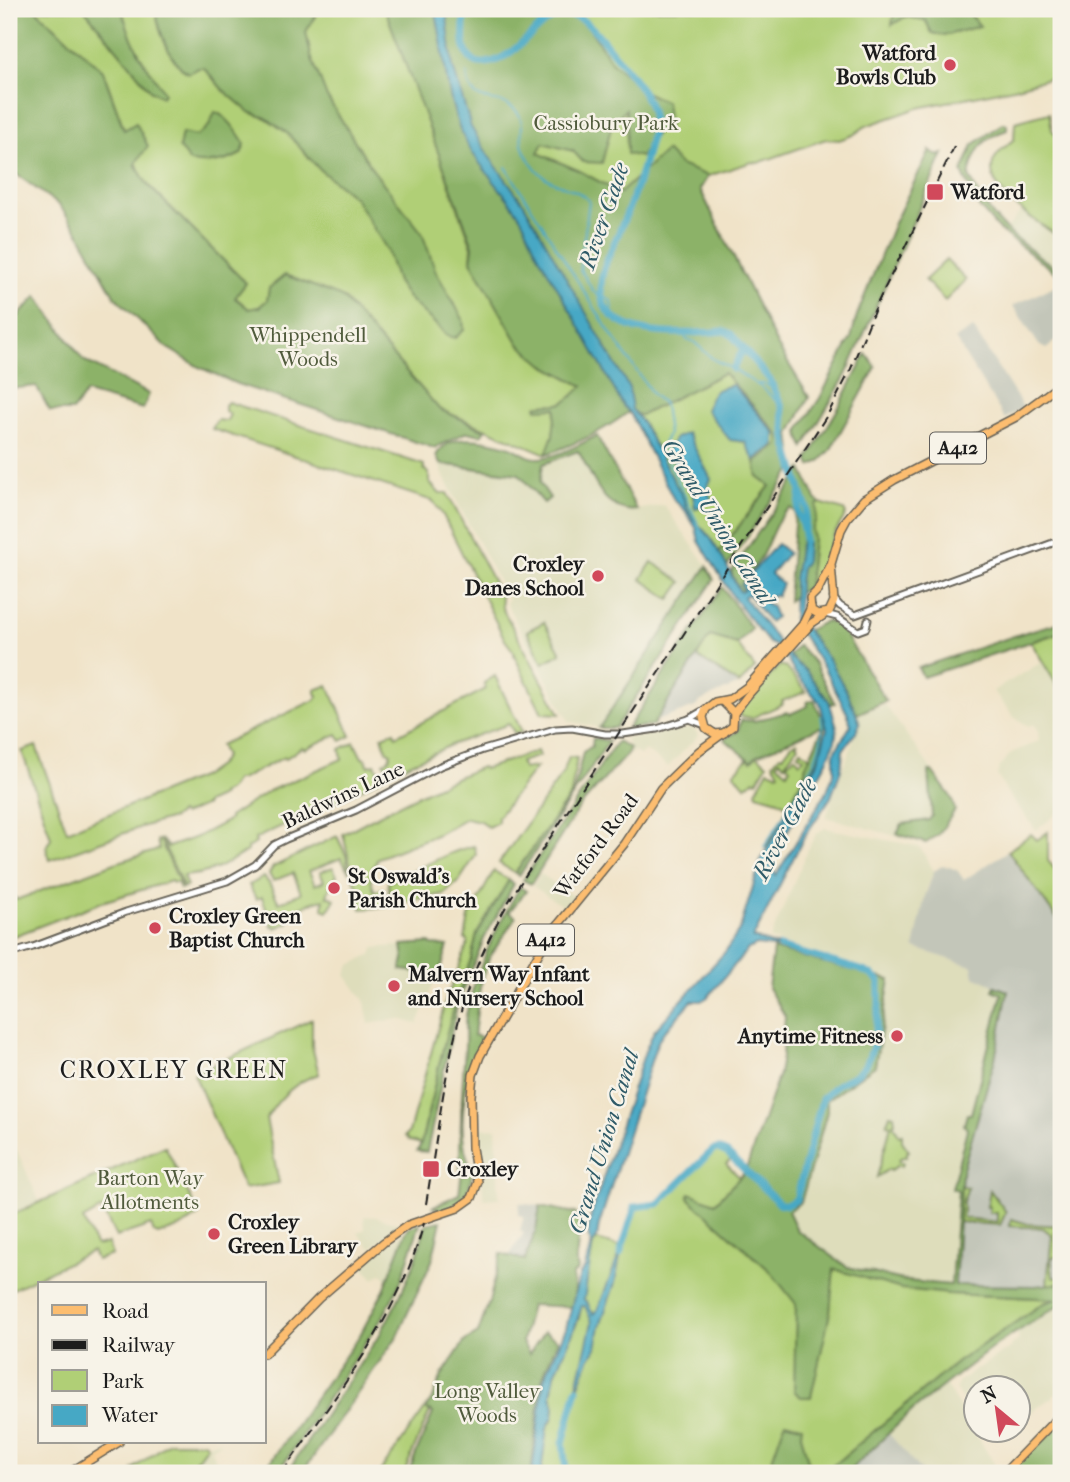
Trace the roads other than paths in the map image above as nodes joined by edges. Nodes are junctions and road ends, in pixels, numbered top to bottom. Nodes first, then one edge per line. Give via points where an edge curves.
1 (1061, 384) edge
2 (1061, 540) edge
3 (831, 564) junction
4 (818, 590) junction
5 (833, 596) junction
6 (811, 606) junction
7 (879, 607) junction
8 (825, 614) junction
9 (857, 614) junction
10 (868, 621) junction
11 (852, 627) junction
12 (802, 630) junction
13 (764, 671) junction
14 (723, 702) junction
15 (706, 709) junction
16 (734, 713) junction
17 (689, 719) junction
18 (705, 726) junction
19 (724, 733) junction
20 (703, 747) junction
21 (9, 954) edge
22 (266, 1352) edge
23 (1061, 1414) edge
24 (116, 1444) edge
25 (69, 1473) edge
26 (1004, 1473) edge

1 - 3 main road, A412 via 1006,422 864,499 841,530
2 - 7 street
3 - 4 main road, A412
3 - 5 main road, A412
4 - 5 main road
4 - 6 main road via 810,598
5 - 8 main road via 833,606
5 - 9 street via 840,606
6 - 8 main road via 815,613
6 - 12 main road, A412
7 - 9 street
7 - 10 street
8 - 11 street
8 - 12 main road, A412
9 - 10 street
9 - 11 street
10 - 11 street via 864,630
12 - 13 main road, A412
13 - 14 main road, A412
13 - 16 main road, A412
14 - 15 main road, A412
14 - 16 main road
15 - 17 street, Baldwins Lane
15 - 18 main road
16 - 19 main road, A412 via 733,726
17 - 18 street
17 - 21 street, Baldwins Lane via 623,734 555,729 483,750 274,845 255,865 227,881
18 - 19 main road via 715,734
18 - 20 main road
19 - 20 main road, Watford Road / A412
20 - 22 main road, Watford Road / A412 via 666,782 624,844 555,927 480,1056 470,1105 478,1182 472,1198 458,1209 408,1225 386,1241 319,1297
23 - 26 main road
24 - 25 main road

